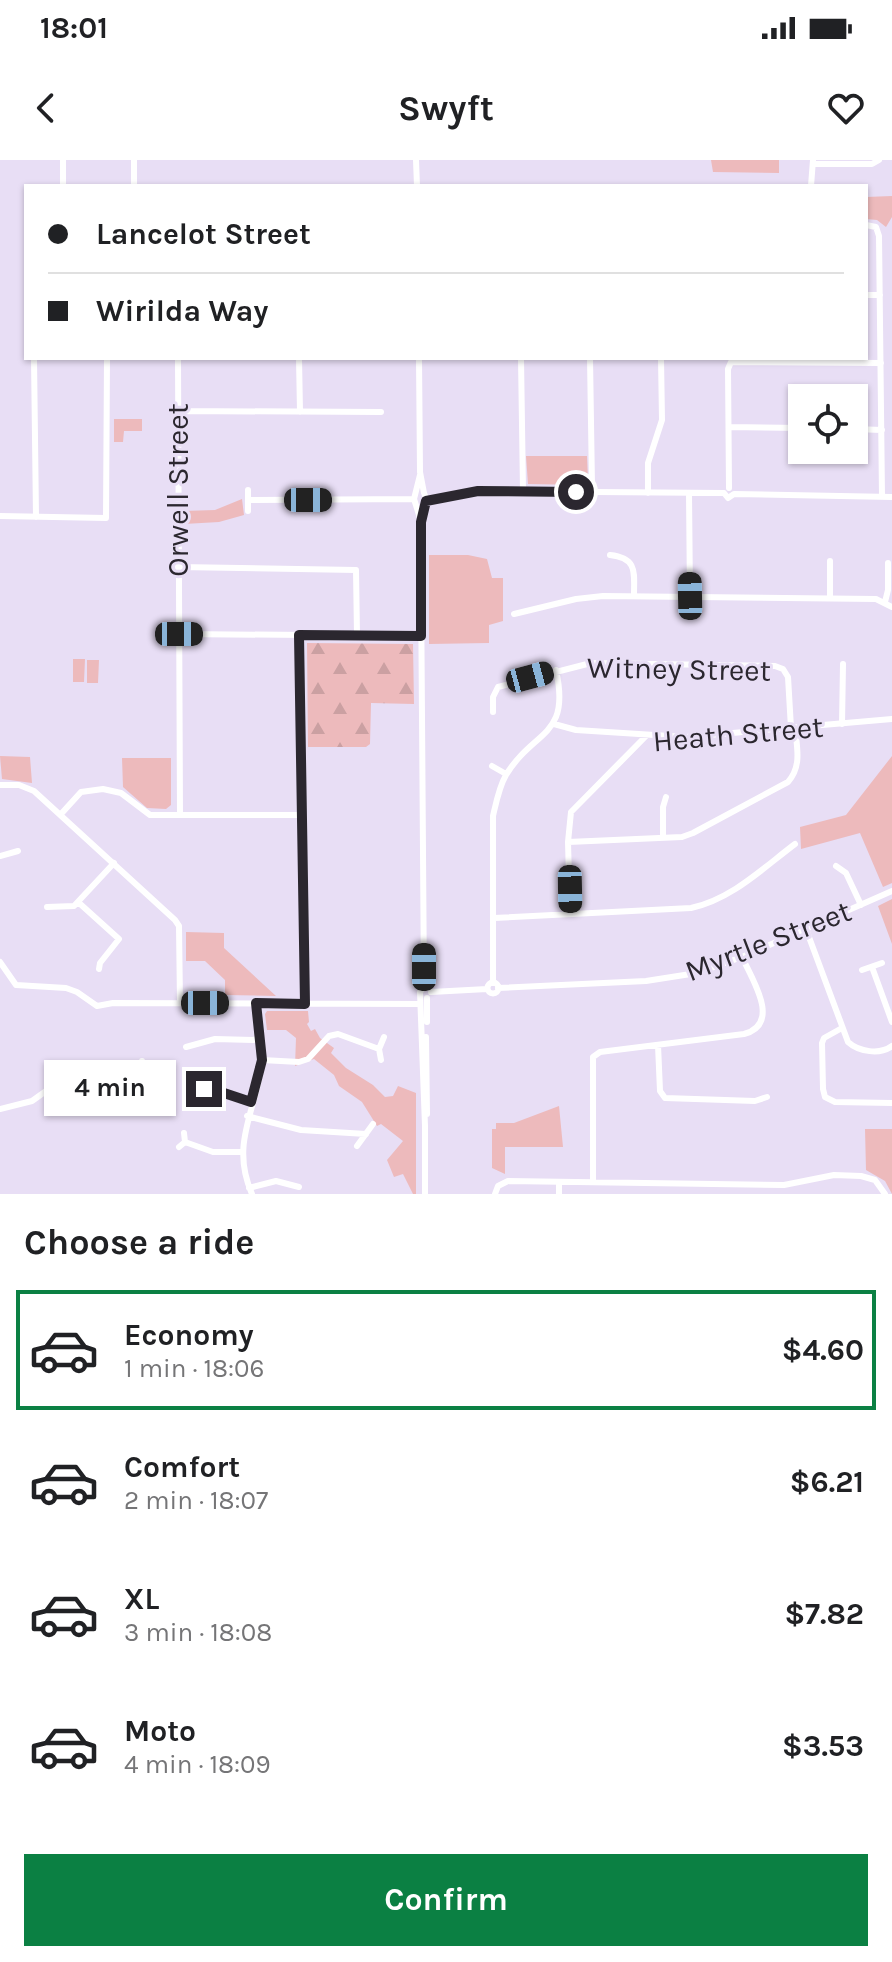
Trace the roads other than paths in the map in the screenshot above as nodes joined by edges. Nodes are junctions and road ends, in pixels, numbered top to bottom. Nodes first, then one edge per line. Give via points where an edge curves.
1 (63, 160) edge
2 (134, 160) edge
3 (416, 160) edge
4 (879, 160) edge
5 (813, 162) edge
6 (63, 184) edge
7 (134, 184) edge
8 (417, 184) edge
9 (811, 184) edge
10 (868, 226) edge
11 (868, 295) edge
12 (880, 295) junction
13 (34, 360) edge
14 (107, 360) edge
15 (178, 360) edge
16 (299, 360) edge
17 (419, 360) edge
18 (521, 360) edge
19 (590, 360) edge
20 (661, 360) edge
21 (881, 363) junction
22 (178, 411) junction
23 (300, 412) junction
24 (381, 412) dead end
25 (729, 427) junction
26 (788, 428) edge
27 (868, 430) edge
28 (882, 430) junction
29 (420, 472) junction
30 (248, 490) dead end
31 (591, 490) junction
32 (523, 491) junction
33 (729, 492) junction
34 (648, 493) junction
35 (689, 493) junction
36 (882, 496) junction
37 (892, 497) edge
38 (415, 498) junction
39 (425, 498) junction
40 (248, 500) junction
41 (248, 511) dead end
42 (0, 516) edge
43 (36, 517) junction
44 (421, 522) junction
45 (610, 555) dead end
46 (830, 561) dead end
47 (888, 563) dead end
48 (178, 567) junction
49 (634, 595) junction
50 (690, 596) junction
51 (830, 598) junction
52 (885, 602) junction
53 (892, 607) edge
54 (514, 614) dead end
55 (179, 634) junction
56 (299, 635) junction
57 (357, 635) junction
58 (421, 636) junction
59 (843, 664) dead end
60 (556, 670) junction
61 (493, 712) dead end
62 (892, 719) edge
63 (554, 724) junction
64 (842, 724) junction
65 (793, 728) junction
66 (647, 736) junction
67 (492, 766) dead end
68 (506, 774) junction
69 (0, 785) edge
70 (666, 797) dead end
71 (61, 814) junction
72 (180, 815) junction
73 (303, 815) junction
74 (663, 837) junction
75 (568, 842) junction
76 (795, 844) dead end
77 (18, 851) dead end
78 (0, 856) edge
79 (114, 863) junction
80 (836, 866) dead end
81 (892, 891) edge
82 (78, 902) junction
83 (861, 905) junction
84 (47, 907) dead end
85 (570, 913) junction
86 (494, 918) junction
87 (806, 929) junction
88 (742, 957) junction
89 (0, 962) edge
90 (882, 963) dead end
91 (872, 967) junction
92 (99, 969) dead end
93 (862, 970) dead end
94 (496, 986) junction
95 (425, 998) junction
96 (180, 1003) junction
97 (256, 1003) junction
98 (305, 1004) junction
99 (892, 1022) edge
100 (842, 1028) junction
101 (384, 1037) dead end
102 (261, 1038) junction
103 (658, 1045) junction
104 (186, 1047) dead end
105 (379, 1049) junction
106 (891, 1050) edge
107 (262, 1060) junction
108 (381, 1060) dead end
109 (142, 1061) dead end
110 (201, 1078) dead end
111 (142, 1079) junction
112 (206, 1087) junction
113 (199, 1092) dead end
114 (767, 1097) dead end
115 (251, 1102) junction
116 (892, 1103) edge
117 (0, 1109) edge
118 (149, 1112) dead end
119 (247, 1116) junction
120 (373, 1124) dead end
121 (366, 1134) junction
122 (183, 1141) dead end
123 (357, 1146) dead end
124 (242, 1152) junction
125 (490, 1177) dead end
126 (559, 1182) junction
127 (593, 1182) junction
128 (622, 1183) junction
129 (680, 1184) junction
130 (766, 1185) junction
131 (498, 1186) junction
132 (299, 1187) dead end
133 (251, 1191) edge
134 (425, 1194) edge
135 (495, 1194) edge
136 (559, 1194) edge
137 (623, 1194) edge
138 (680, 1194) edge
139 (767, 1194) edge
140 (885, 1194) edge

1 - 6 street
2 - 7 street
3 - 8 street
4 - 5 street
5 - 9 street
10 - 12 street via 878,232
11 - 12 street
12 - 21 street
13 - 43 street
14 - 43 street via 106,518
15 - 22 street, Orwell Street
16 - 23 street
17 - 29 street
18 - 32 street
19 - 31 street
20 - 34 street via 662,420 648,463
21 - 25 street via 731,362
21 - 28 street
22 - 23 street
22 - 48 street, Orwell Street
23 - 24 street
25 - 26 street
25 - 33 street
27 - 28 street
28 - 36 street
29 - 38 street
29 - 39 street
30 - 40 street
31 - 32 street
31 - 34 street
32 - 39 street
33 - 35 street
33 - 36 street
34 - 35 street
35 - 50 street
36 - 37 street
38 - 39 street
38 - 39 street via 419,504
38 - 40 street
38 - 44 street
39 - 44 street
40 - 41 street
42 - 43 street
44 - 58 street
45 - 49 street via 632,564
46 - 51 street
47 - 52 street
48 - 55 street, Orwell Street
48 - 57 street via 356,570
49 - 50 street
49 - 54 street via 576,599
50 - 51 street
51 - 52 street
52 - 53 street
55 - 56 street
55 - 72 street, Orwell Street
56 - 57 street
56 - 73 street
57 - 58 street
58 - 95 street via 424,987 429,988
59 - 64 street
60 - 61 street, Witney Street via 498,687
60 - 63 street via 561,690
60 - 65 street, Witney Street via 591,663 775,666 788,677
62 - 64 street, Heath Street
63 - 66 street
63 - 68 street
64 - 65 street, Heath Street
65 - 66 street, Heath Street
65 - 74 street, Witney Street via 799,761 788,782 693,833
66 - 75 street, Heath Street via 571,812
67 - 68 street
68 - 86 street via 493,816
69 - 71 street via 31,789
70 - 74 street
71 - 72 street via 81,792 103,789 121,793 150,815
71 - 79 street
72 - 73 street
73 - 98 street
74 - 75 street, Witney Street
75 - 85 street, Heath Street
76 - 85 street via 709,904
77 - 78 street
79 - 82 street
79 - 96 street via 178,923
80 - 83 street via 846,873
81 - 83 street, Myrtle Street
82 - 84 street
82 - 92 street via 119,939
83 - 87 street, Myrtle Street
85 - 86 street
86 - 94 street
87 - 88 street, Myrtle Street
87 - 100 street
88 - 94 street, Myrtle Street via 666,979
88 - 103 street via 763,1005 763,1025 747,1034
89 - 96 street via 16,985 66,988 97,1006
90 - 91 street
91 - 93 street
91 - 99 street
94 - 95 street
95 - 98 street
95 - 134 street
96 - 97 street
97 - 98 street
97 - 102 street
100 - 106 street via 857,1049
100 - 116 street via 822,1043 824,1099
101 - 105 street
102 - 104 street via 215,1039
102 - 107 street
103 - 114 street via 661,1098
103 - 127 street via 593,1054
105 - 107 street via 338,1034 329,1036 308,1059
105 - 108 street
107 - 115 street
109 - 111 street
110 - 112 street
111 - 117 street via 90,1080 71,1066 67,1076 32,1101
111 - 118 street
112 - 113 street
112 - 115 street
115 - 119 street
119 - 121 street via 301,1130
119 - 124 street
120 - 121 street
121 - 123 street
122 - 124 street via 213,1152
124 - 133 street
125 - 131 street
126 - 127 street
126 - 131 street via 508,1181
126 - 136 street
127 - 128 street
128 - 129 street
128 - 137 street
129 - 130 street
129 - 138 street
130 - 139 street
130 - 140 street via 861,1176 875,1180
131 - 135 street
132 - 133 street via 276,1181

